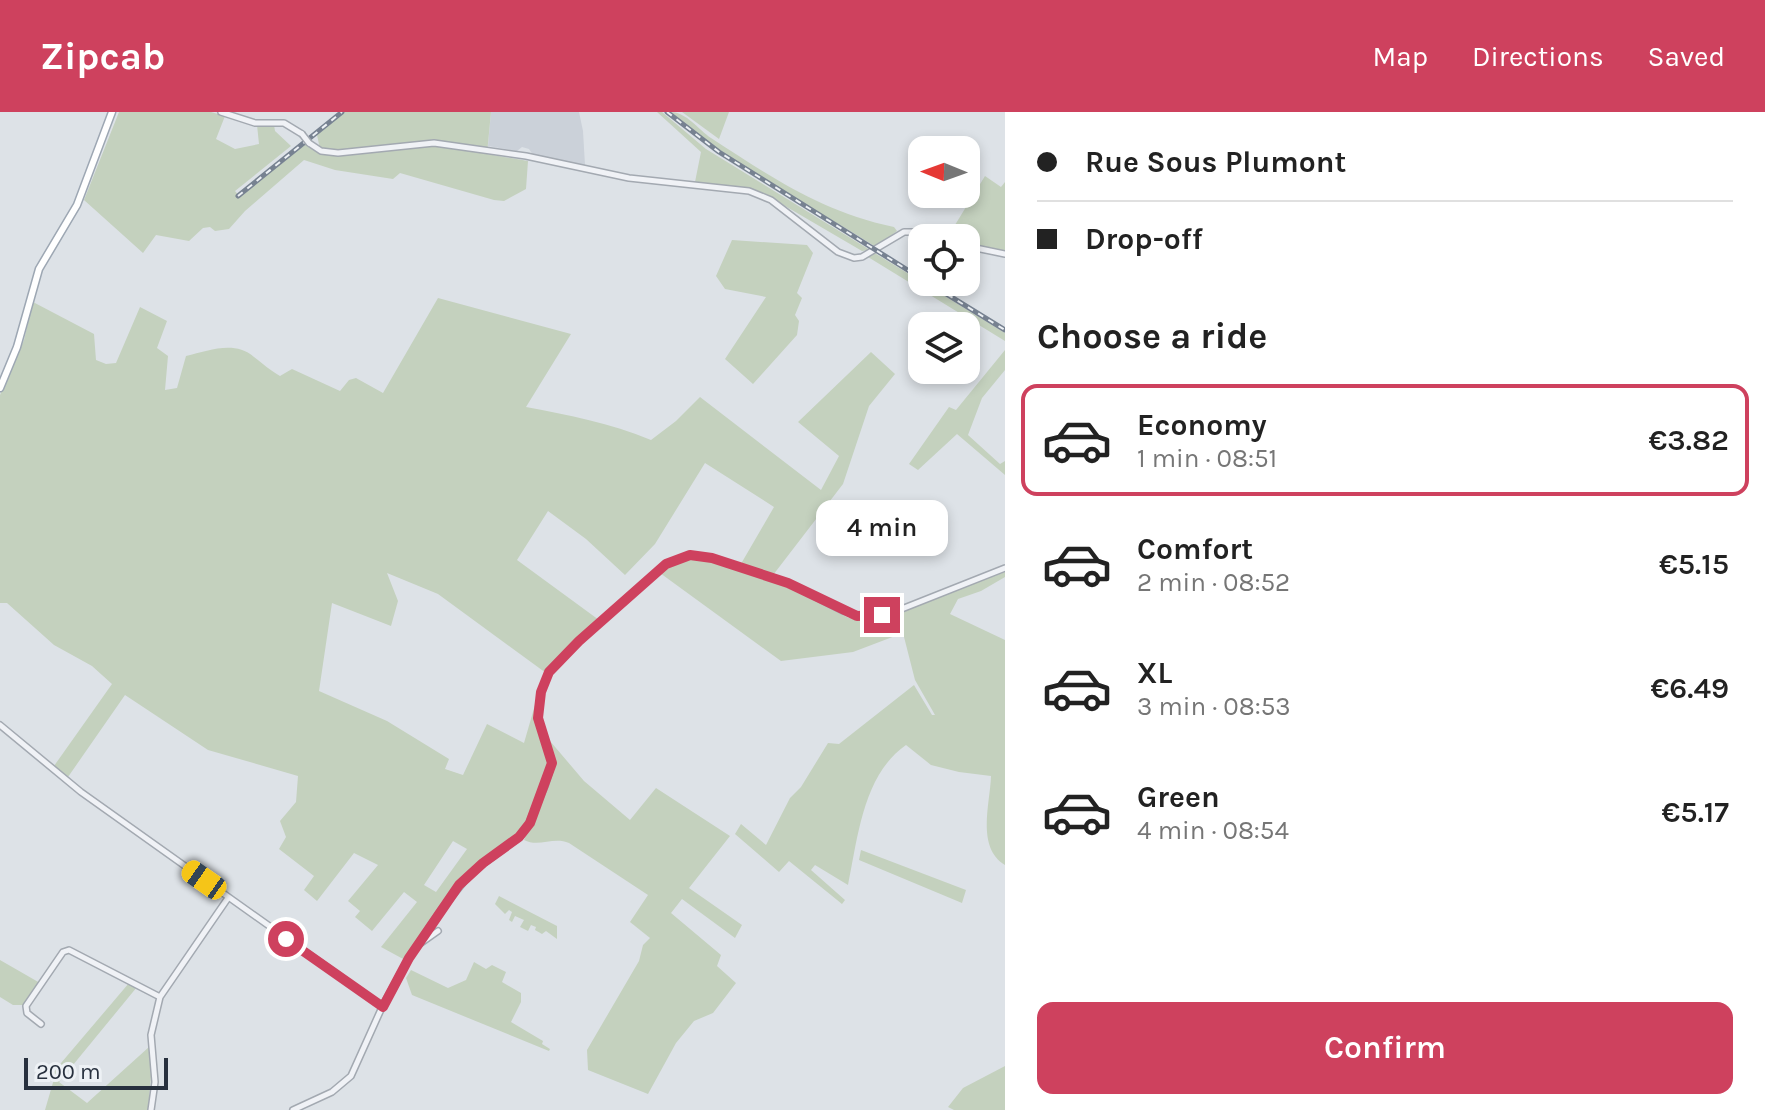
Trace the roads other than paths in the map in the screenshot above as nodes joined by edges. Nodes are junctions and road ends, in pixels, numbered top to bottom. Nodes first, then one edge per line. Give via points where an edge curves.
1 (112, 112) edge
2 (221, 112) edge
3 (908, 232) edge
4 (980, 249) edge
5 (1005, 254) edge
6 (0, 388) edge
7 (1005, 568) edge
8 (0, 725) edge
9 (229, 898) junction
10 (438, 931) dead end
11 (417, 946) junction
12 (160, 997) junction
13 (383, 1007) junction
14 (41, 1024) dead end
15 (151, 1110) edge
16 (293, 1110) edge

1 - 6 main road via 77,205 39,269
2 - 3 street, bridge via 255,123 284,123 325,152 434,143 629,178 749,191 771,200 838,252 854,258
4 - 5 street
7 - 11 street via 889,614 864,617 788,583 712,558 690,555 666,564 549,672 538,718 552,763 530,823 467,876
8 - 9 street via 81,792
9 - 12 street
9 - 13 street
10 - 11 street
11 - 13 street
12 - 14 street via 69,950 26,1006
12 - 15 street via 151,1035
13 - 16 street via 347,1080

